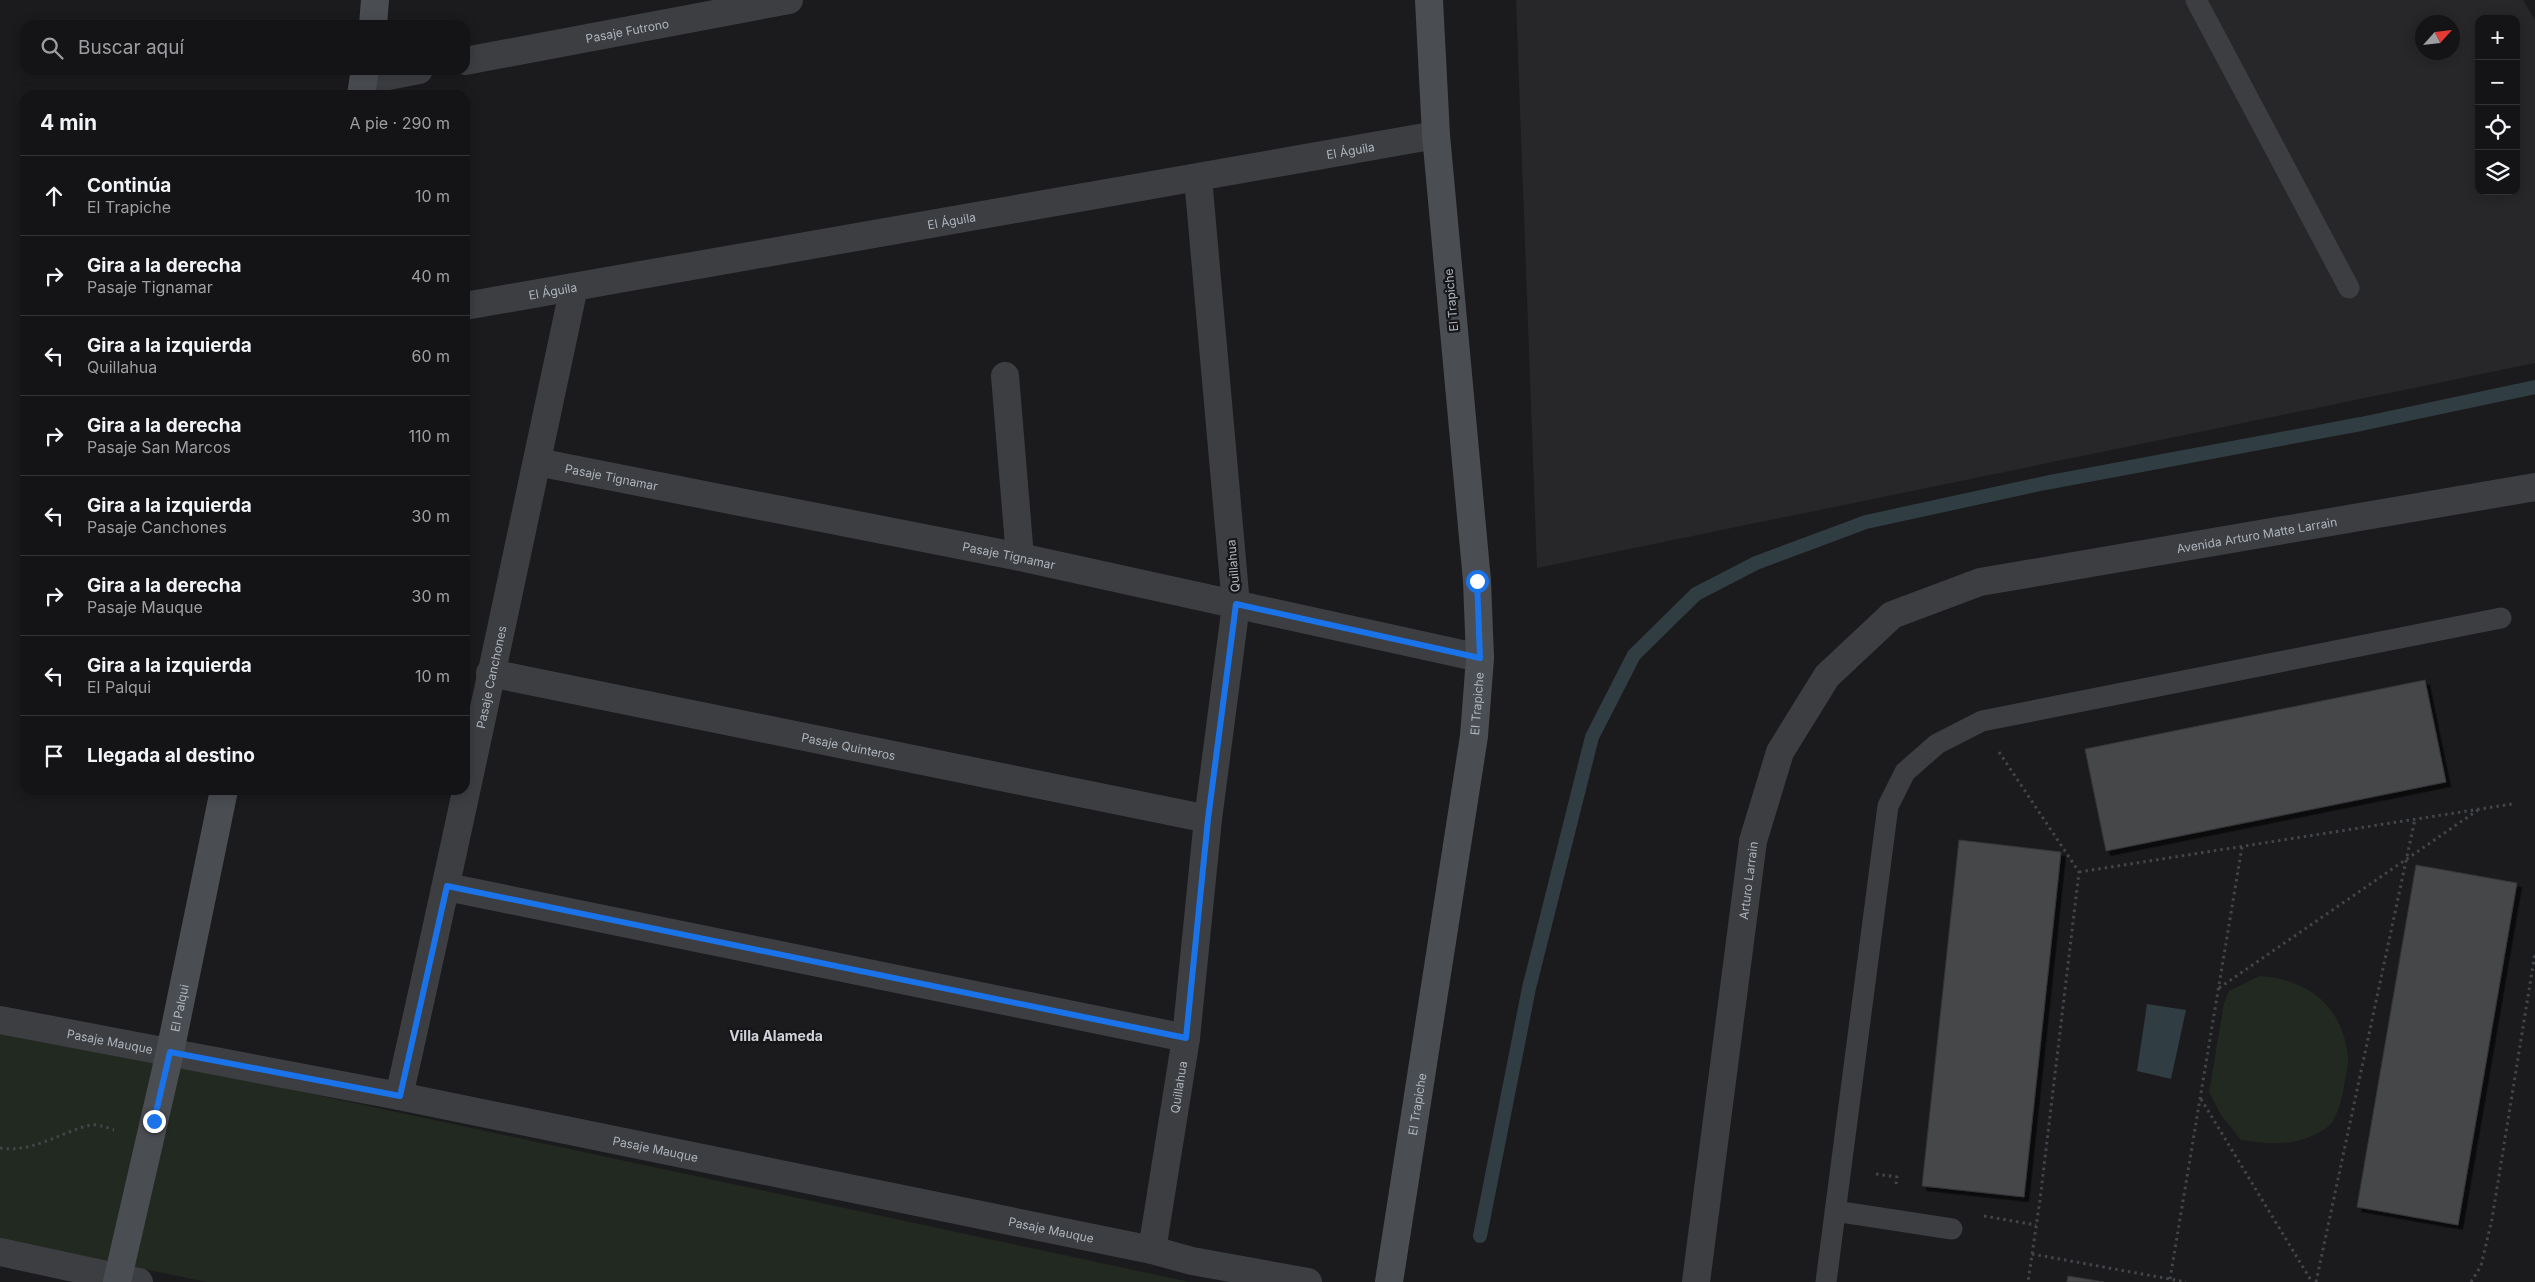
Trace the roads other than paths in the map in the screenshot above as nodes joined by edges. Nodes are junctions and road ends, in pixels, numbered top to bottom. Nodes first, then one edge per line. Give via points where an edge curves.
1 (376, 0) edge
2 (789, 0) edge
3 (1429, 0) edge
4 (2196, 0) edge
5 (374, 20) edge
6 (470, 60) edge
7 (396, 75) edge
8 (363, 82) edge
9 (1436, 135) junction
10 (1198, 178) junction
11 (574, 287) junction
12 (2349, 288) dead end
13 (470, 305) edge
14 (1005, 376) dead end
15 (537, 462) junction
16 (2535, 487) edge
17 (1020, 557) junction
18 (1980, 582) joint
19 (1236, 604) junction
20 (2501, 618) dead end
21 (1480, 658) junction
22 (490, 673) junction
23 (470, 772) edge
24 (223, 795) edge
25 (465, 795) edge
26 (1208, 819) junction
27 (447, 886) junction
28 (0, 1020) edge
29 (1186, 1038) junction
30 (170, 1052) junction
31 (400, 1096) junction
32 (1835, 1211) junction
33 (1952, 1229) dead end
34 (1152, 1250) junction
35 (0, 1252) edge
36 (124, 1281) edge
37 (1308, 1282) edge
38 (1389, 1282) edge
39 (1696, 1282) edge
40 (1826, 1282) edge

1 - 5 street
2 - 6 street, Pasaje Futrono
3 - 9 street, El Trapiche
4 - 12 lane
7 - 8 street
9 - 10 street, El Águila
9 - 21 street, El Trapiche via 1477,581
10 - 11 street, El Águila
10 - 19 street, Quillahua
11 - 13 street, El Águila
11 - 15 street, Pasaje Canchones
14 - 17 street
15 - 17 street, Pasaje Tignamar
15 - 22 street, Pasaje Canchones
16 - 18 street, Avenida Arturo Matte Larrain
17 - 19 street, Pasaje Tignamar
18 - 39 street, Arturo Larrain via 1892,615 1827,676 1780,752 1753,841
19 - 21 street, Pasaje Tignamar
19 - 26 street, Quillahua
20 - 32 lane via 1982,721 1937,744 1905,772 1888,806
21 - 38 street, El Trapiche via 1474,736
22 - 23 street, Pasaje Canchones
22 - 26 street, Pasaje Quinteros
24 - 30 street, El Palqui
25 - 27 street, Pasaje Canchones
26 - 29 street, Quillahua
27 - 29 street
27 - 31 street, Pasaje Canchones
28 - 30 street, Pasaje Mauque
29 - 34 street, Quillahua
30 - 31 street, Pasaje Mauque
30 - 36 street, El Palqui
31 - 34 street, Pasaje Mauque
32 - 33 lane
32 - 40 lane
34 - 37 street, Pasaje Mauque via 1192,1261
35 - 36 street

